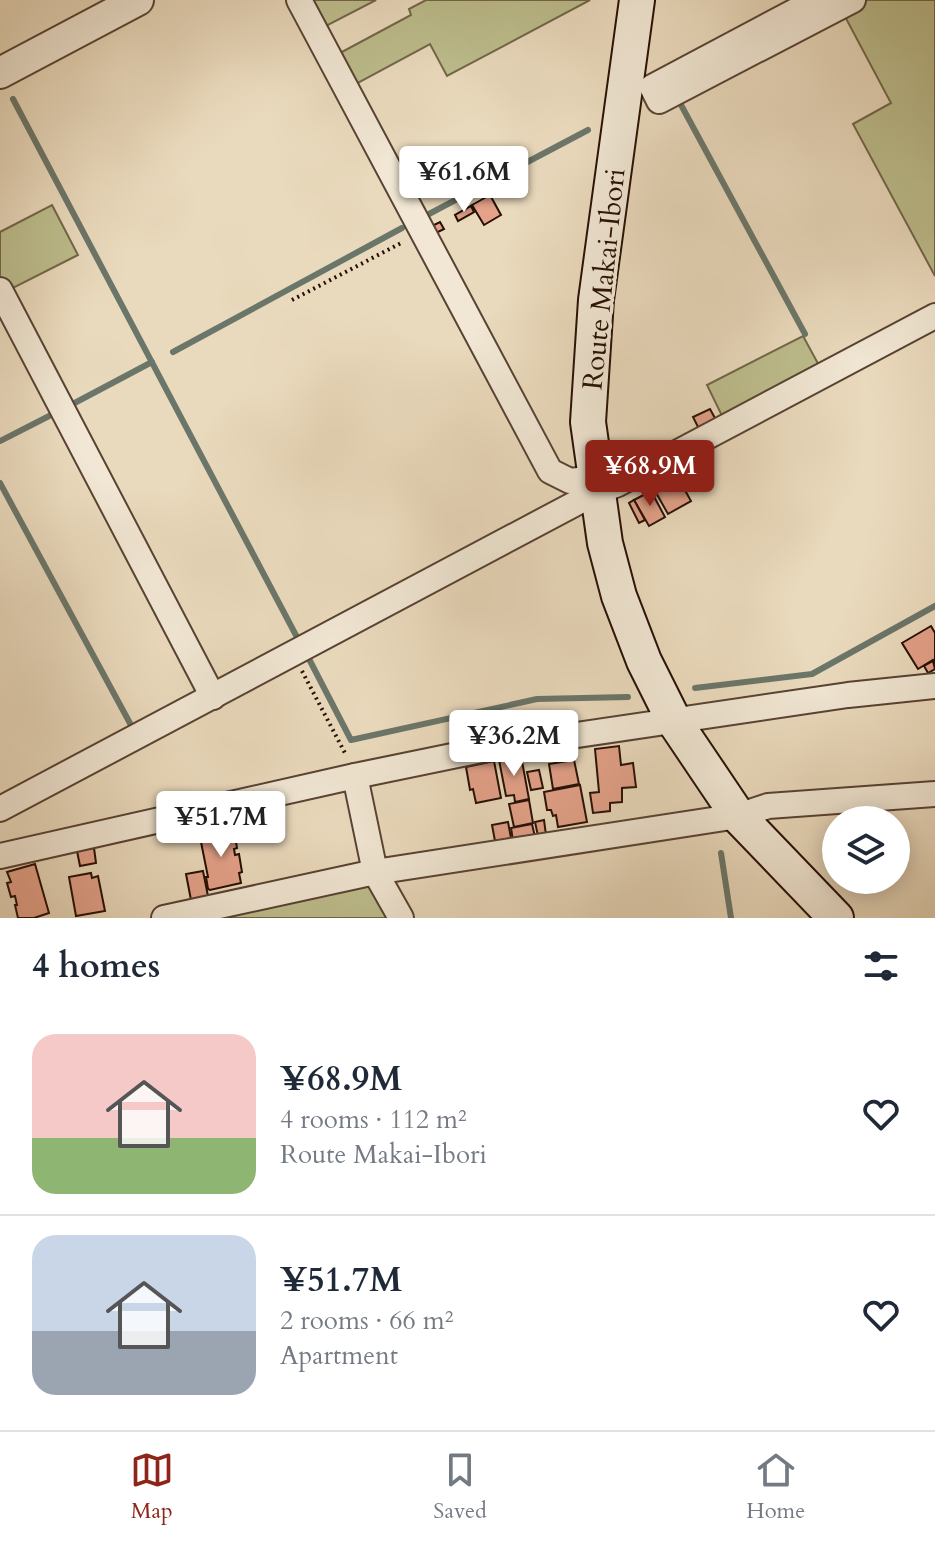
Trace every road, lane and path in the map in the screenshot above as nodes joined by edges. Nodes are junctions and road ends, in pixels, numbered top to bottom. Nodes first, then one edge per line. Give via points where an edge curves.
1 (138, 0) edge
2 (299, 0) edge
3 (637, 0) edge
4 (816, 0) edge
5 (853, 0) edge
6 (0, 73) edge
7 (640, 96) junction
8 (422, 231) junction
9 (0, 290) edge
10 (292, 300) dead end
11 (935, 316) edge
12 (550, 471) junction
13 (597, 485) junction
14 (564, 511) junction
15 (294, 654) junction
16 (935, 686) edge
17 (213, 697) junction
18 (674, 721) junction
19 (356, 776) junction
20 (935, 794) edge
21 (0, 809) edge
22 (738, 816) junction
23 (0, 856) edge
24 (375, 872) junction
25 (164, 918) edge
26 (401, 918) edge
27 (836, 918) edge

1 - 6 street
2 - 8 street
3 - 7 main road, Route Makai-Ibori
4 - 7 street
5 - 7 street via 659,101
7 - 13 main road, Route Makai-Ibori via 596,300 588,422
8 - 10 path
8 - 12 street
9 - 17 street
11 - 13 street via 632,477
12 - 13 street
12 - 14 street via 546,479
13 - 14 street
13 - 18 main road, Route Makai-Ibori via 619,596
14 - 15 street
15 - 17 street
15 - 19 path
16 - 18 street
17 - 21 street
18 - 19 street via 496,747
18 - 22 main road, Route Makai-Ibori
19 - 23 street
19 - 24 street
20 - 22 street via 768,806
22 - 24 street
22 - 27 main road, Route Makai-Ibori
24 - 25 street
24 - 26 street

